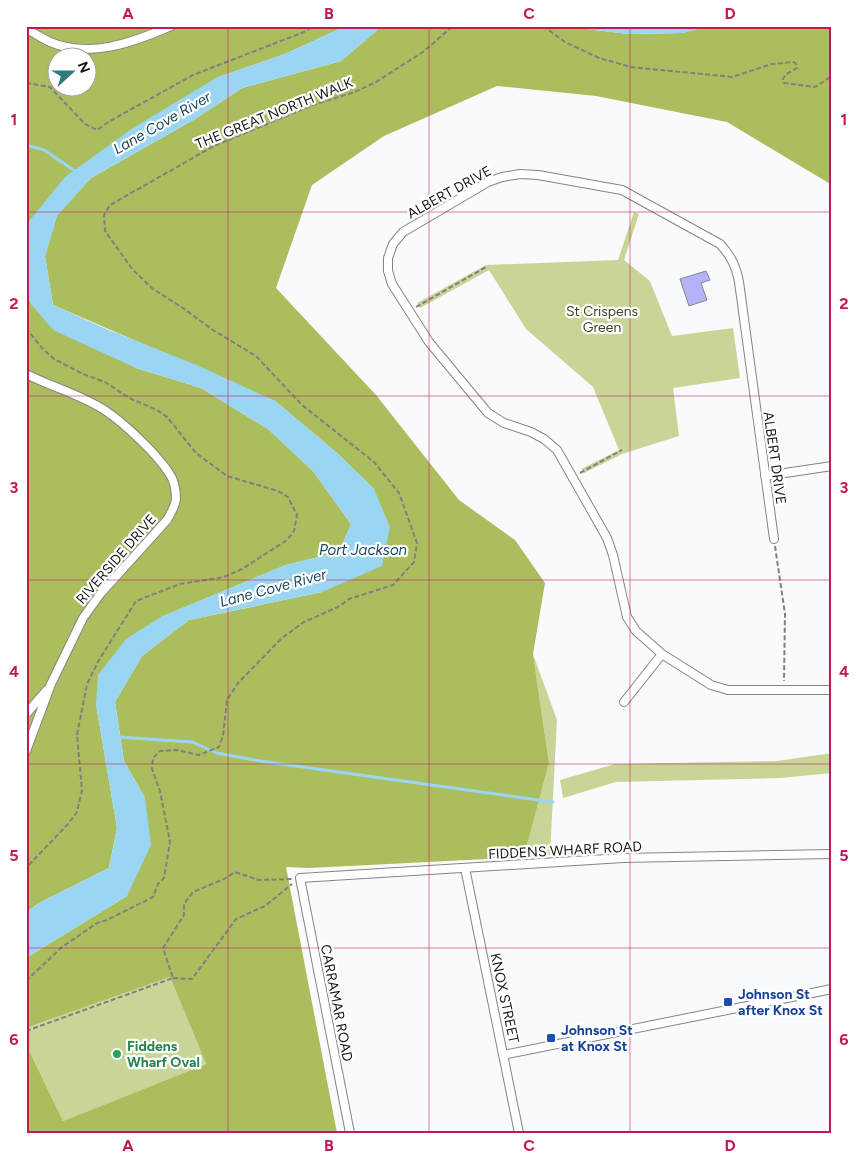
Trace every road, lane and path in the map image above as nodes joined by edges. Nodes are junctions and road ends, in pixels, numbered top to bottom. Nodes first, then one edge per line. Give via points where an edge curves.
1 (171, 26) edge
2 (314, 26) edge
3 (453, 26) edge
4 (543, 26) edge
5 (26, 29) edge
6 (831, 78) edge
7 (26, 83) edge
8 (26, 180) edge
9 (26, 190) edge
10 (486, 268) dead end
11 (409, 311) junction
12 (26, 328) edge
13 (26, 374) edge
14 (622, 450) dead end
15 (832, 466) edge
16 (765, 476) junction
17 (572, 477) junction
18 (774, 539) joint
19 (662, 654) junction
20 (51, 684) junction
21 (784, 690) junction
22 (832, 690) edge
23 (624, 702) dead end
24 (26, 714) edge
25 (26, 751) edge
26 (832, 854) edge
27 (26, 868) edge
28 (465, 868) junction
29 (300, 878) junction
30 (174, 978) junction
31 (26, 981) edge
32 (832, 989) edge
33 (26, 1031) edge
34 (504, 1055) junction
35 (350, 1133) edge
36 (519, 1133) edge

1 - 5 street via 122,45 86,49 52,42
2 - 7 path via 193,74 97,130 85,124 50,87
3 - 31 path, THE GREAT NORTH WALK via 423,52 376,82 214,146 110,205 104,215 105,231 133,270 154,289 256,356 302,405 374,462 399,493 417,542 414,562 393,585 349,598 340,606 304,622 282,638 238,683 227,700 223,736 218,747 199,755 177,750 160,751 154,758 152,769 160,791 170,842 164,878 153,897 97,923 62,947
4 - 6 path via 565,42 599,58 631,67 732,77 772,64 794,62 796,68 785,75 784,83 815,87
8 - 9 path
10 - 11 path
11 - 16 street, ALBERT DRIVE via 392,284 388,271 388,258 394,244 403,232 488,182 520,174 538,175 622,190 720,244 736,268
11 - 17 street, ALBERT DRIVE via 429,342 488,413 544,439 556,450
12 - 27 path via 54,359 105,382 167,417 196,453 227,476 288,497 297,515 294,531 283,544 242,569 224,577 180,584 136,601 130,608 87,684 77,735 82,790 77,812
13 - 20 street, RIVERSIDE DRIVE via 116,418 162,464 175,490 174,505 167,520 87,611
14 - 17 path
15 - 16 street
16 - 18 street, ALBERT DRIVE
17 - 19 street, ALBERT DRIVE via 607,538 626,617
18 - 21 path via 785,614
19 - 21 street, ALBERT DRIVE via 711,685 728,690
19 - 23 street
20 - 24 street, RIVERSIDE DRIVE
20 - 25 street, RIVERSIDE DRIVE
21 - 22 street, ALBERT DRIVE
26 - 28 street, FIDDENS WHARF ROAD via 623,858
28 - 29 street, FIDDENS WHARF ROAD
28 - 34 street, KNOX STREET
29 - 30 path via 266,906 236,919 192,979
29 - 30 path via 259,880 235,872 193,892 184,904 184,915 163,948
29 - 35 street, CARRAMAR ROAD
30 - 33 path
32 - 34 street
34 - 36 street, KNOX STREET

